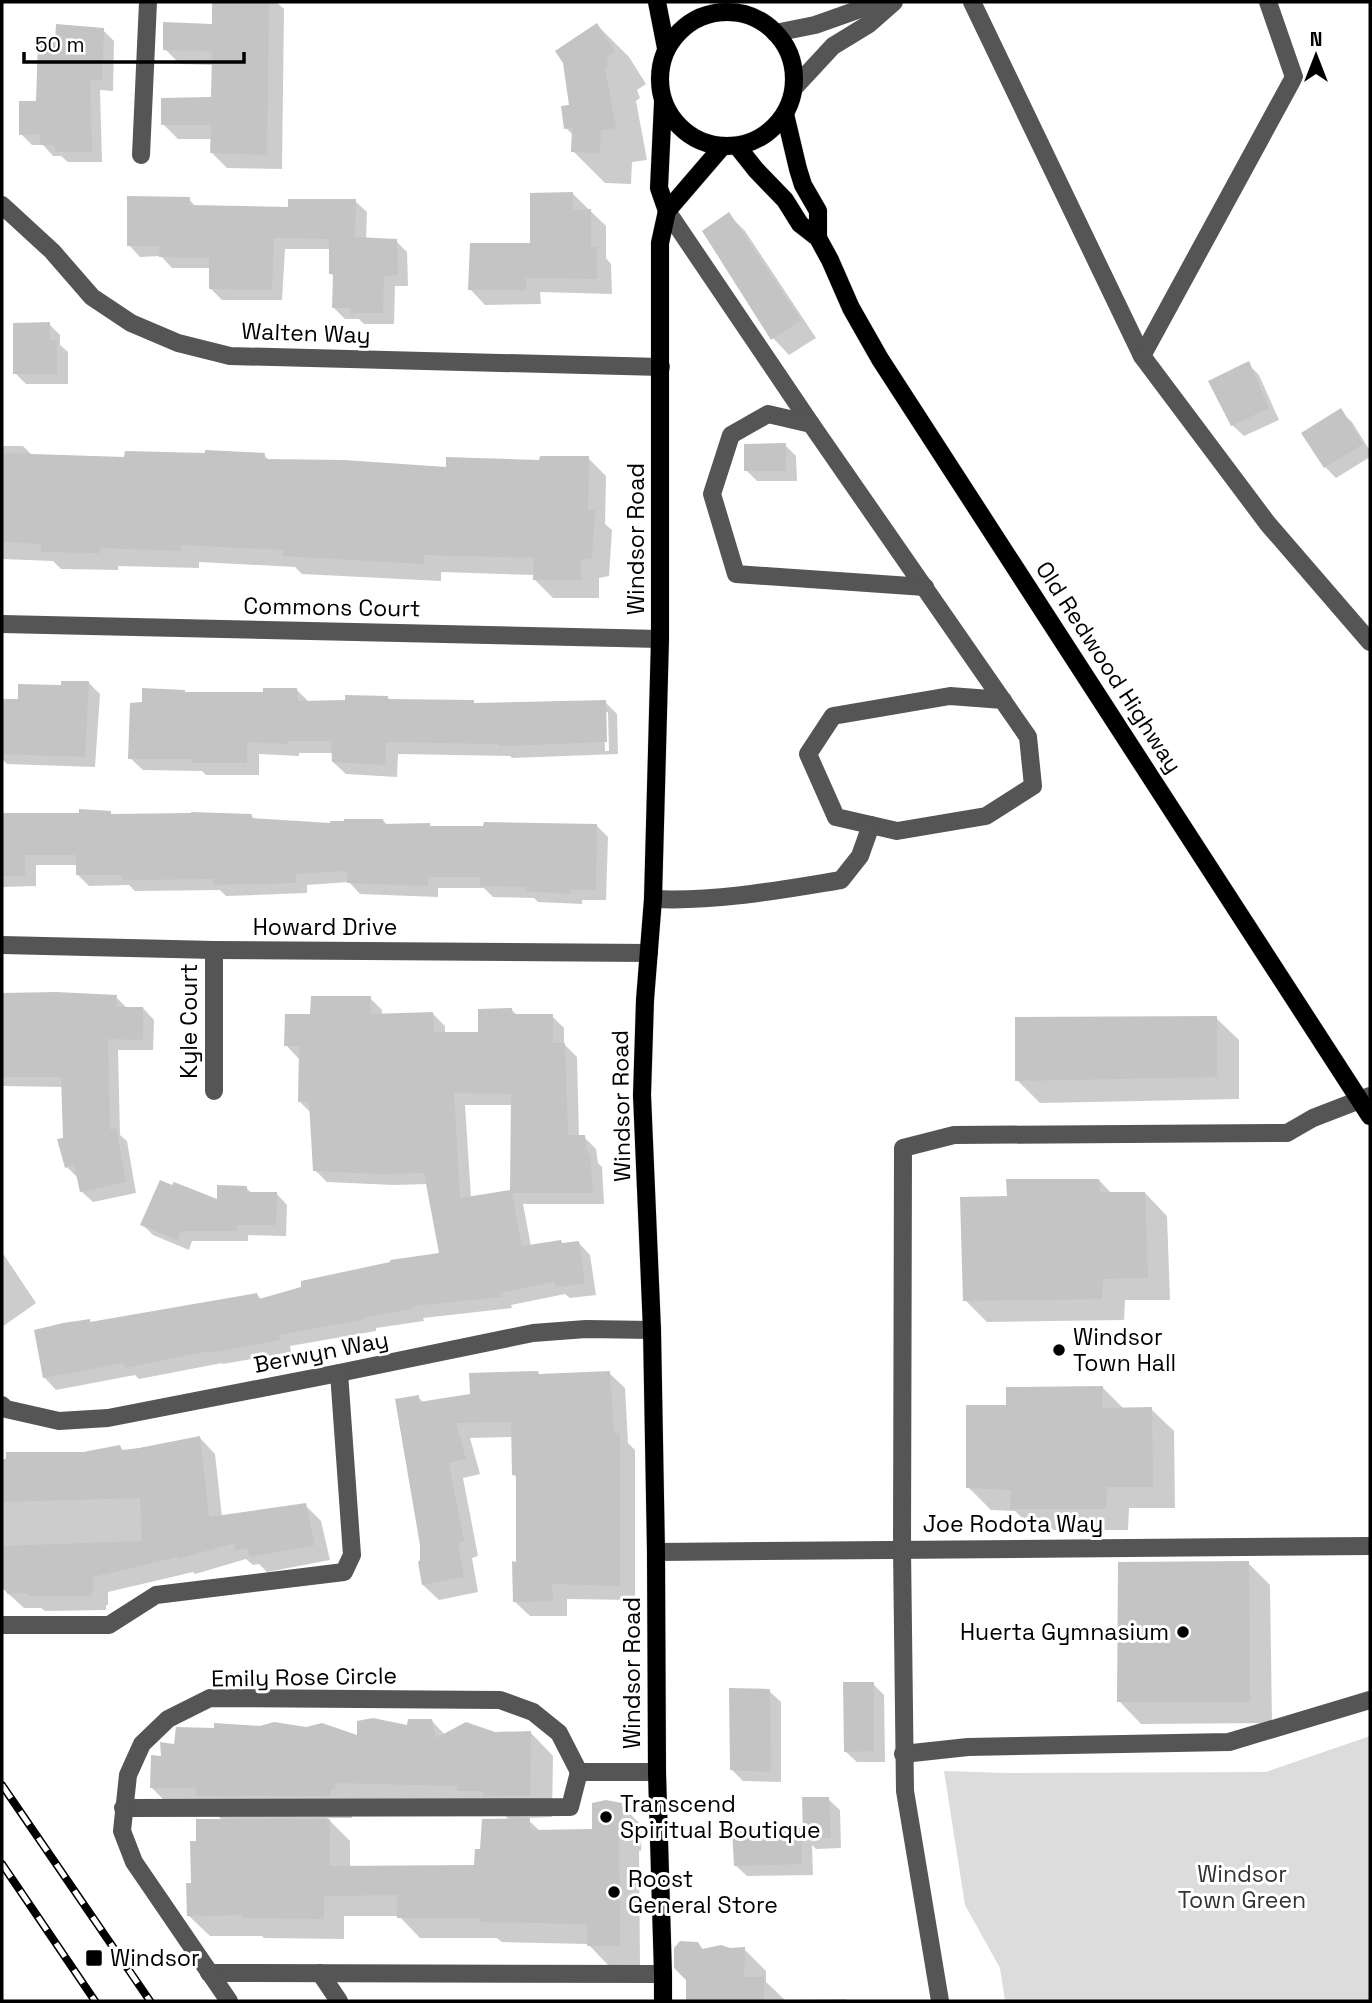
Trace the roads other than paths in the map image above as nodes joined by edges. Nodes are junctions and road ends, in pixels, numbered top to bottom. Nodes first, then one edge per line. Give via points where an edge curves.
1 (148, 2) edge
2 (657, 2) edge
3 (880, 2) edge
4 (894, 2) edge
5 (972, 2) edge
6 (1268, 2) edge
7 (732, 7) edge
8 (775, 33) junction
9 (666, 48) junction
10 (795, 86) junction
11 (663, 103) junction
12 (785, 114) junction
13 (730, 146) junction
14 (141, 155) dead end
15 (2, 205) edge
16 (667, 211) junction
17 (818, 238) junction
18 (1142, 356) junction
19 (661, 367) junction
20 (811, 424) junction
21 (925, 587) junction
22 (2, 624) edge
23 (660, 639) junction
24 (1370, 642) edge
25 (1003, 700) junction
26 (871, 825) junction
27 (653, 899) junction
28 (2, 945) edge
29 (214, 950) junction
30 (649, 953) junction
31 (214, 1091) dead end
32 (1365, 1098) edge
33 (1370, 1116) edge
34 (652, 1330) junction
35 (339, 1373) junction
36 (3, 1409) edge
37 (1370, 1546) edge
38 (902, 1549) junction
39 (656, 1552) junction
40 (2, 1625) edge
41 (1370, 1700) edge
42 (903, 1754) junction
43 (579, 1772) junction
44 (656, 1772) junction
45 (123, 1808) junction
46 (209, 1973) junction
47 (320, 1973) junction
48 (663, 1974) junction
49 (229, 2001) edge
50 (339, 2001) edge
51 (663, 2001) edge
52 (940, 2001) edge

1 - 14 street
2 - 9 main road
3 - 8 street via 815,25
4 - 10 street via 833,46
5 - 18 street
6 - 18 street via 1294,77
7 - 8 main road
7 - 9 main road via 696,19
8 - 10 main road via 785,43 793,64
9 - 11 main road via 660,66
10 - 12 main road
11 - 13 main road via 686,133 704,143
11 - 16 main road, Windsor Road via 659,188
12 - 13 main road via 756,140
12 - 17 main road, Old Redwood Highway via 803,185 818,211
13 - 16 main road, Windsor Road
13 - 17 main road, Old Redwood Highway
15 - 19 street, Walten Way via 52,251 92,297 131,323 178,343 230,356
16 - 19 main road, Windsor Road via 660,243
16 - 20 street
17 - 32 main road, Old Redwood Highway via 880,359
18 - 24 street via 1268,524
19 - 23 main road, Windsor Road
20 - 21 street
20 - 21 street via 768,414 730,435 712,494 736,574
21 - 25 street
22 - 23 street, Commons Court
23 - 27 main road, Windsor Road
25 - 26 street via 1028,737 1033,786 986,816 897,831
25 - 26 street via 950,696 833,716 808,754 836,817
26 - 27 street via 860,856 841,880 781,890
27 - 30 main road, Windsor Road
28 - 29 street, Howard Drive
29 - 30 street, Howard Drive
29 - 31 street, Kyle Court
30 - 34 main road, Windsor Road via 642,1095
32 - 33 main road, Old Redwood Highway
32 - 38 street via 1287,1133 954,1135 904,1148
34 - 35 street, Berwyn Way via 533,1333
34 - 39 main road, Windsor Road
35 - 36 street, Berwyn Way via 108,1418 59,1421
35 - 40 street via 352,1555 344,1572 156,1595 109,1625
37 - 38 street, Joe Rodota Way
38 - 39 street, Joe Rodota Way
38 - 42 street
39 - 44 main road, Windsor Road
41 - 42 street via 1229,1742 968,1746
42 - 52 street via 905,1791
43 - 44 street
43 - 45 street via 570,1807
43 - 45 street, Emily Rose Circle via 559,1733 533,1712 500,1700 211,1698 168,1719 142,1744 128,1775
44 - 48 main road, Windsor Road
45 - 46 street, Emily Rose Circle via 121,1830 134,1862
46 - 47 street
46 - 49 street, Emily Rose Circle
47 - 48 street
47 - 50 street
48 - 51 main road, Windsor Road

